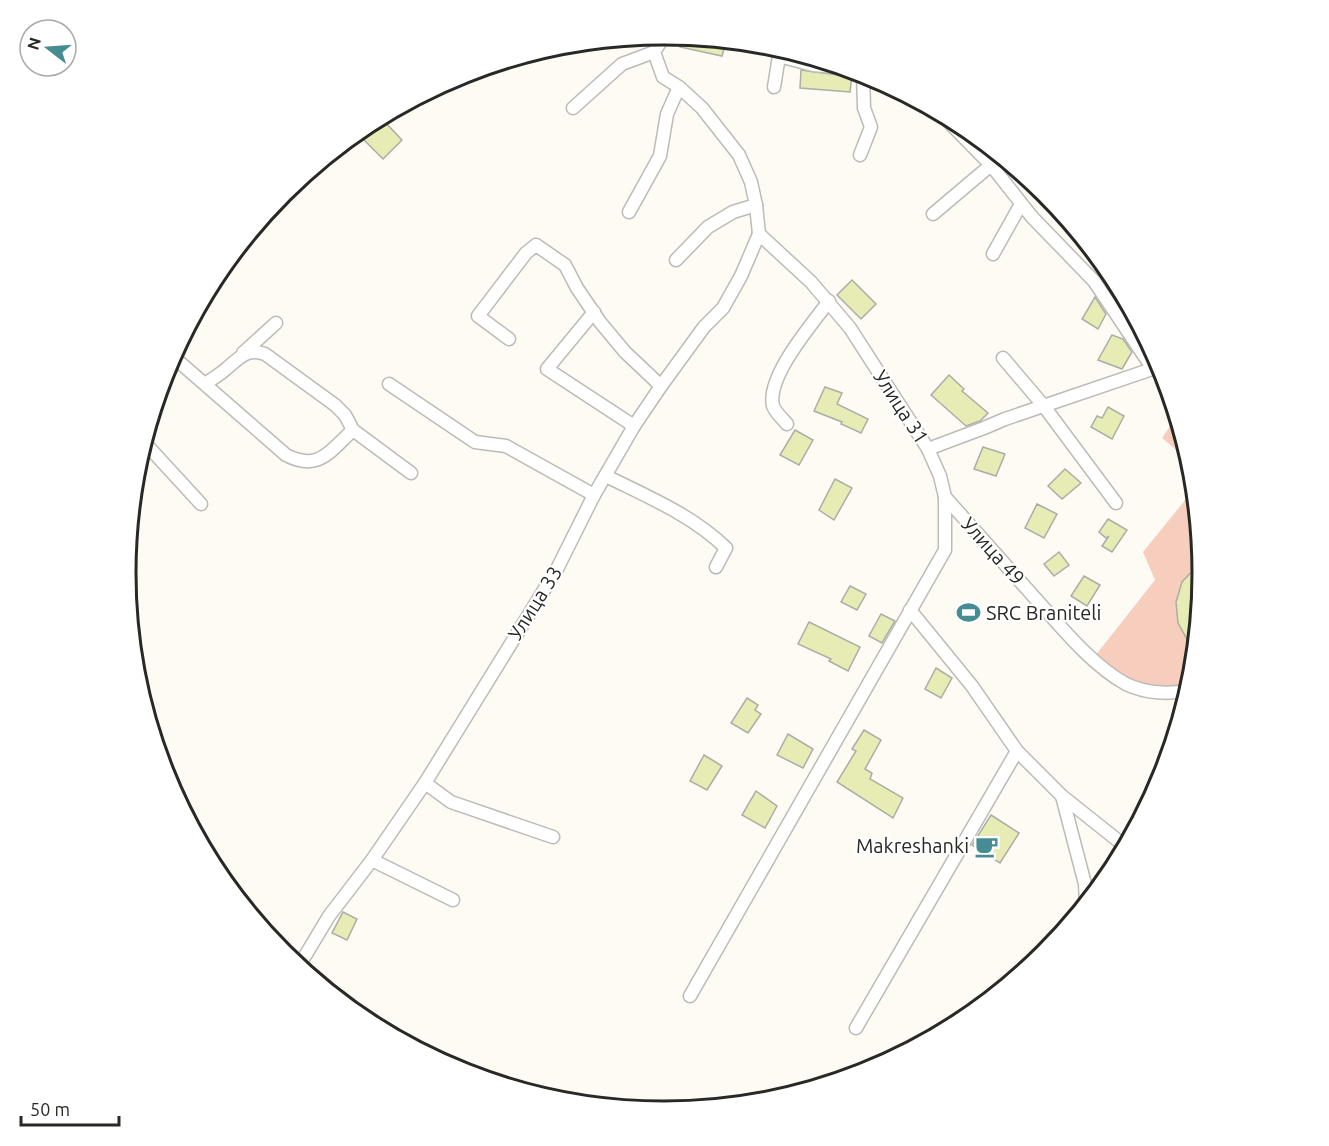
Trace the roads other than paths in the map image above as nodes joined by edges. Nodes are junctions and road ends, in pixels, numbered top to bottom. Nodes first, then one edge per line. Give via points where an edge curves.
1 (658, 45) edge
2 (654, 52) junction
3 (778, 57) edge
4 (865, 84) edge
5 (679, 87) junction
6 (774, 87) dead end
7 (573, 108) dead end
8 (968, 142) edge
9 (860, 155) dead end
10 (992, 165) junction
11 (1021, 204) junction
12 (756, 205) junction
13 (629, 212) dead end
14 (933, 214) dead end
15 (759, 234) junction
16 (993, 254) dead end
17 (676, 260) dead end
18 (829, 301) junction
19 (594, 312) junction
20 (276, 323) dead end
21 (509, 339) dead end
22 (1140, 344) edge
23 (242, 354) junction
24 (1003, 358) dead end
25 (180, 363) edge
26 (1151, 369) edge
27 (205, 384) junction
28 (389, 384) dead end
29 (661, 386) junction
30 (1043, 405) junction
31 (787, 424) dead end
32 (634, 426) junction
33 (353, 430) junction
34 (928, 449) junction
35 (151, 450) edge
36 (411, 473) dead end
37 (606, 476) junction
38 (594, 495) junction
39 (945, 497) junction
40 (1116, 503) dead end
41 (201, 504) dead end
42 (716, 567) dead end
43 (910, 610) junction
44 (1179, 691) edge
45 (1017, 751) junction
46 (425, 783) junction
47 (1062, 796) junction
48 (553, 837) dead end
49 (1119, 842) edge
50 (372, 860) junction
51 (1085, 891) edge
52 (453, 900) dead end
53 (304, 958) edge
54 (690, 996) dead end
55 (856, 1028) dead end

1 - 2 street
2 - 5 street via 663,77
2 - 7 street via 622,64
3 - 6 street
4 - 9 street via 864,108 871,127
5 - 12 street via 702,108 739,155
5 - 13 street via 667,114 660,156
8 - 10 street
10 - 11 street
10 - 14 street
11 - 16 street
11 - 22 street via 1094,281
12 - 15 street
12 - 17 street via 708,227
15 - 18 street, Улица 31
15 - 29 street, Улица 33 via 723,308 704,327
18 - 31 street via 787,357 772,390 773,408
18 - 34 street, Улица 31
19 - 21 street via 565,265 536,245 478,316
19 - 29 street via 625,352
19 - 32 street via 547,369
20 - 23 street
23 - 27 street
23 - 33 street via 265,354 335,405
24 - 30 street
25 - 27 street
26 - 30 street
27 - 33 street via 298,461 321,458
28 - 38 street via 475,442 506,446
29 - 32 street, Улица 33
30 - 34 street
30 - 40 street
32 - 37 street, Улица 33
33 - 36 street
34 - 39 street, Улица 31
35 - 41 street
37 - 38 street, Улица 33
37 - 42 street via 678,512 712,535 726,548
38 - 46 street, Улица 33 via 557,569
39 - 43 street, Улица 31 via 945,550
39 - 44 street, Улица 49 via 1092,658 1127,684 1148,691
43 - 45 street via 972,686
43 - 54 street, Улица 31
45 - 47 street
45 - 55 street
46 - 48 street via 451,802
46 - 50 street, Улица 33
47 - 49 street
47 - 51 street
50 - 52 street
50 - 53 street, Улица 33 via 329,916

